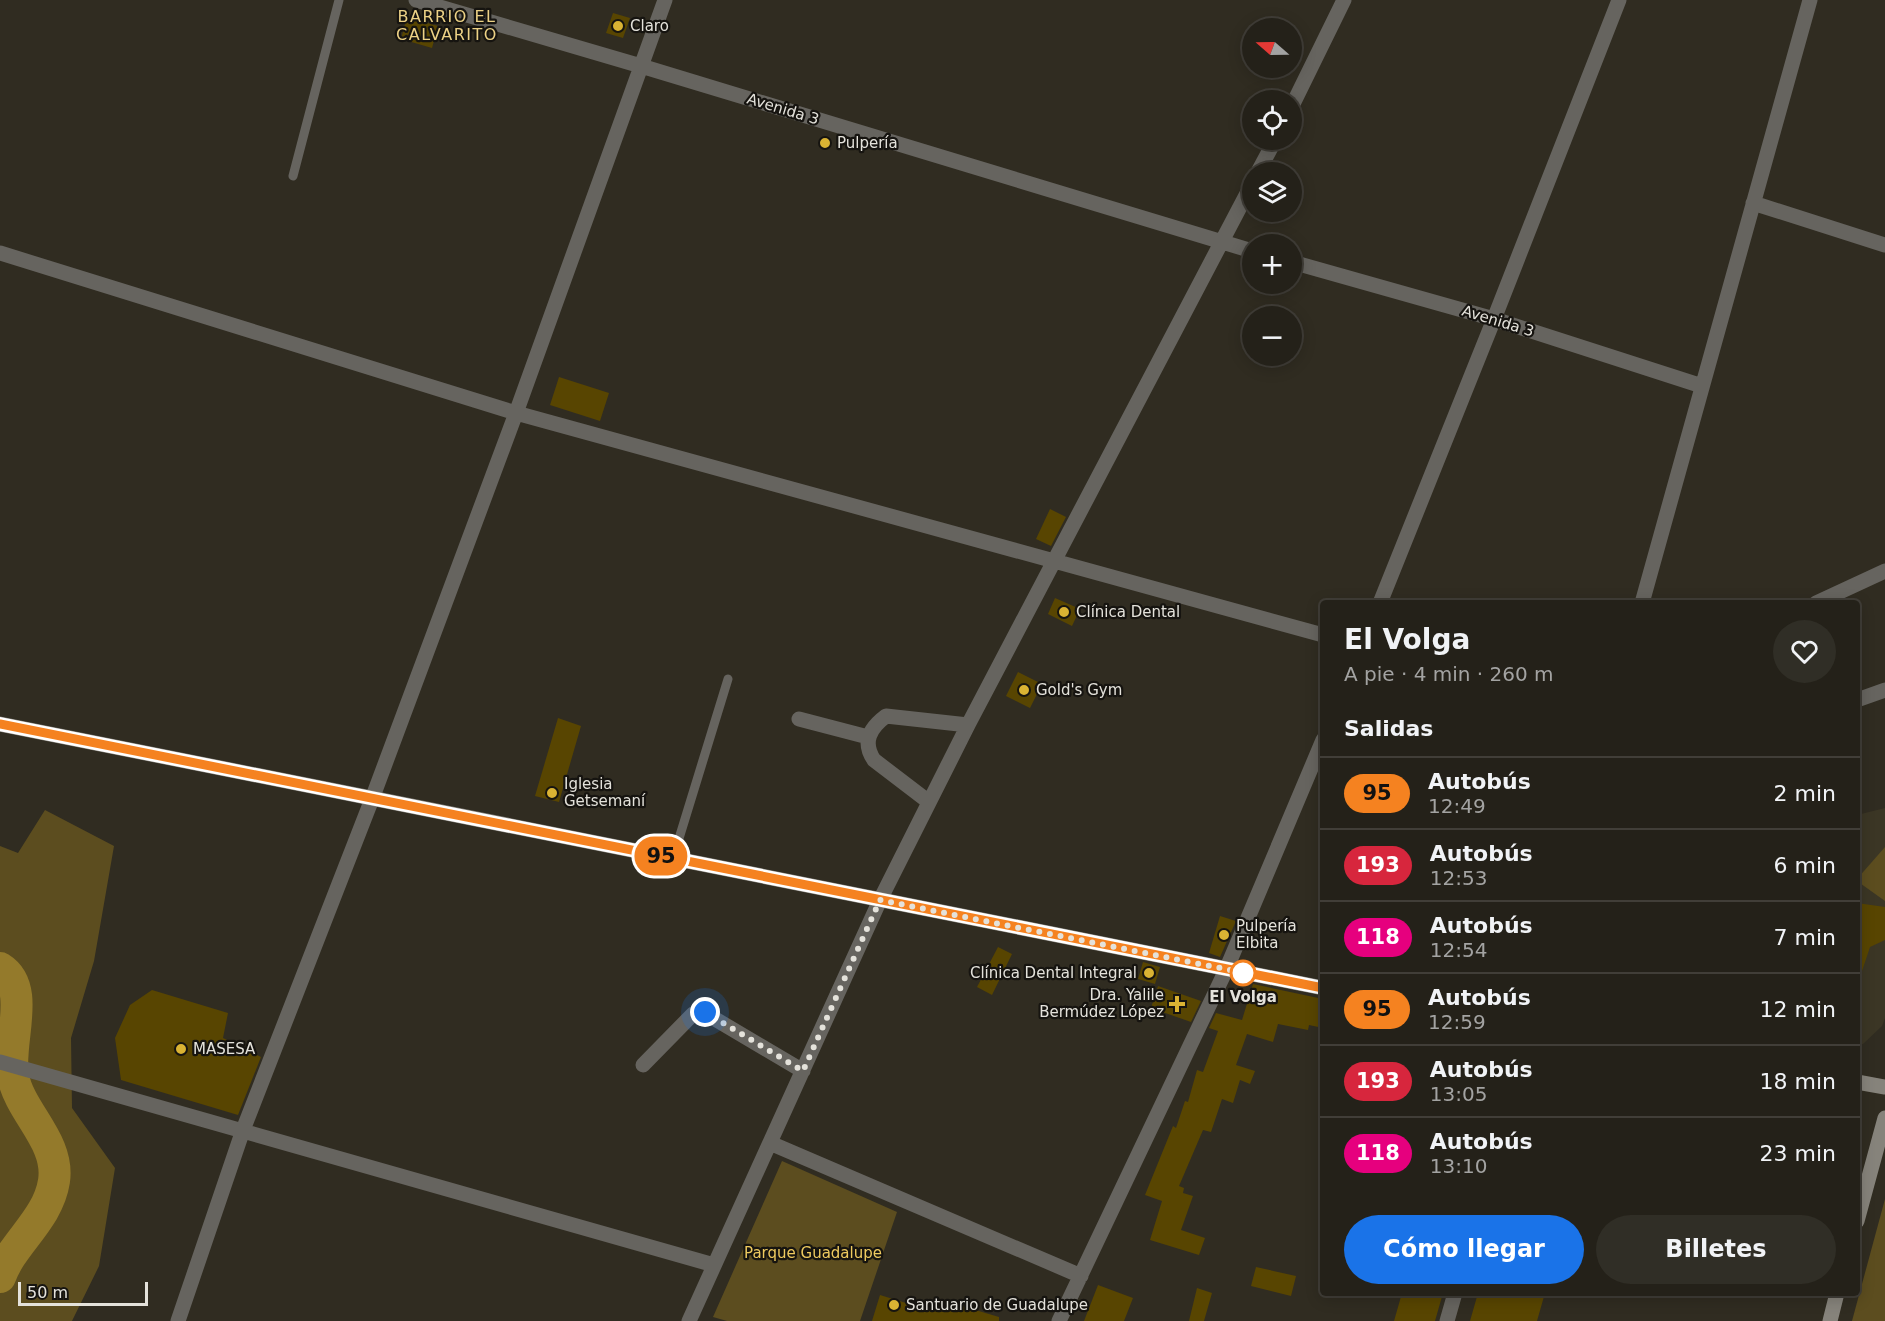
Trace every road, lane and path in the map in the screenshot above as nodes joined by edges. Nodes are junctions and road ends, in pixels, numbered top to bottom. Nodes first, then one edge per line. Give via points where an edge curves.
1 (339, 0) edge
2 (416, 0) edge
3 (665, 0) edge
4 (1344, 0) edge
5 (1619, 0) edge
6 (1810, 0) edge
7 (441, 4) edge
8 (641, 66) junction
9 (1300, 90) edge
10 (293, 176) dead end
11 (1753, 203) junction
12 (1242, 204) edge
13 (1223, 243) junction
14 (1885, 245) edge
15 (1242, 248) edge
16 (0, 253) edge
17 (1302, 265) edge
18 (1494, 319) junction
19 (1702, 386) junction
20 (516, 413) junction
21 (1054, 560) junction
22 (1885, 571) edge
23 (1381, 600) edge
24 (1643, 600) edge
25 (1822, 600) edge
26 (1320, 634) edge
27 (728, 679) dead end
28 (1885, 690) edge
29 (1860, 699) edge
30 (799, 719) dead end
31 (0, 724) edge
32 (968, 724) junction
33 (868, 737) junction
34 (1320, 747) edge
35 (372, 799) junction
36 (930, 802) junction
37 (673, 858) junction
38 (880, 900) junction
39 (1226, 970) junction
40 (1320, 987) edge
41 (0, 1062) edge
42 (644, 1065) dead end
43 (803, 1071) junction
44 (1860, 1083) edge
45 (1885, 1087) edge
46 (1885, 1118) edge
47 (243, 1130) junction
48 (770, 1143) junction
49 (1860, 1210) edge
50 (714, 1265) junction
51 (1081, 1276) junction
52 (1454, 1296) edge
53 (1836, 1296) edge
54 (178, 1321) edge
55 (689, 1321) edge
56 (1059, 1321) edge
57 (1447, 1321) edge
58 (1830, 1321) edge

1 - 10 lane
2 - 7 street, Avenida 3
3 - 8 street
4 - 9 street
5 - 18 street
6 - 11 street
7 - 8 street, Avenida 3
8 - 13 street, Avenida 3
8 - 20 street
11 - 14 street
11 - 19 street
12 - 13 street
13 - 15 street, Avenida 3
13 - 21 street
16 - 20 street
17 - 18 street, Avenida 3
18 - 19 street, Avenida 3
18 - 23 street
19 - 24 street
20 - 21 street
20 - 35 street
21 - 26 street
21 - 32 street
22 - 25 street
27 - 37 lane
28 - 29 street
30 - 33 street
31 - 35 street
32 - 33 street via 886,716
32 - 36 street
33 - 36 street via 868,752 874,760
34 - 39 street
35 - 37 street
35 - 47 street
36 - 38 street
37 - 38 street
38 - 39 street
38 - 43 street
39 - 40 street
39 - 51 street
41 - 47 street
42 - 43 street via 699,1011
43 - 48 street
44 - 45 street
46 - 49 street
47 - 50 street
47 - 54 street
48 - 50 street
48 - 51 street
50 - 55 street
51 - 56 street
52 - 57 street
53 - 58 street

